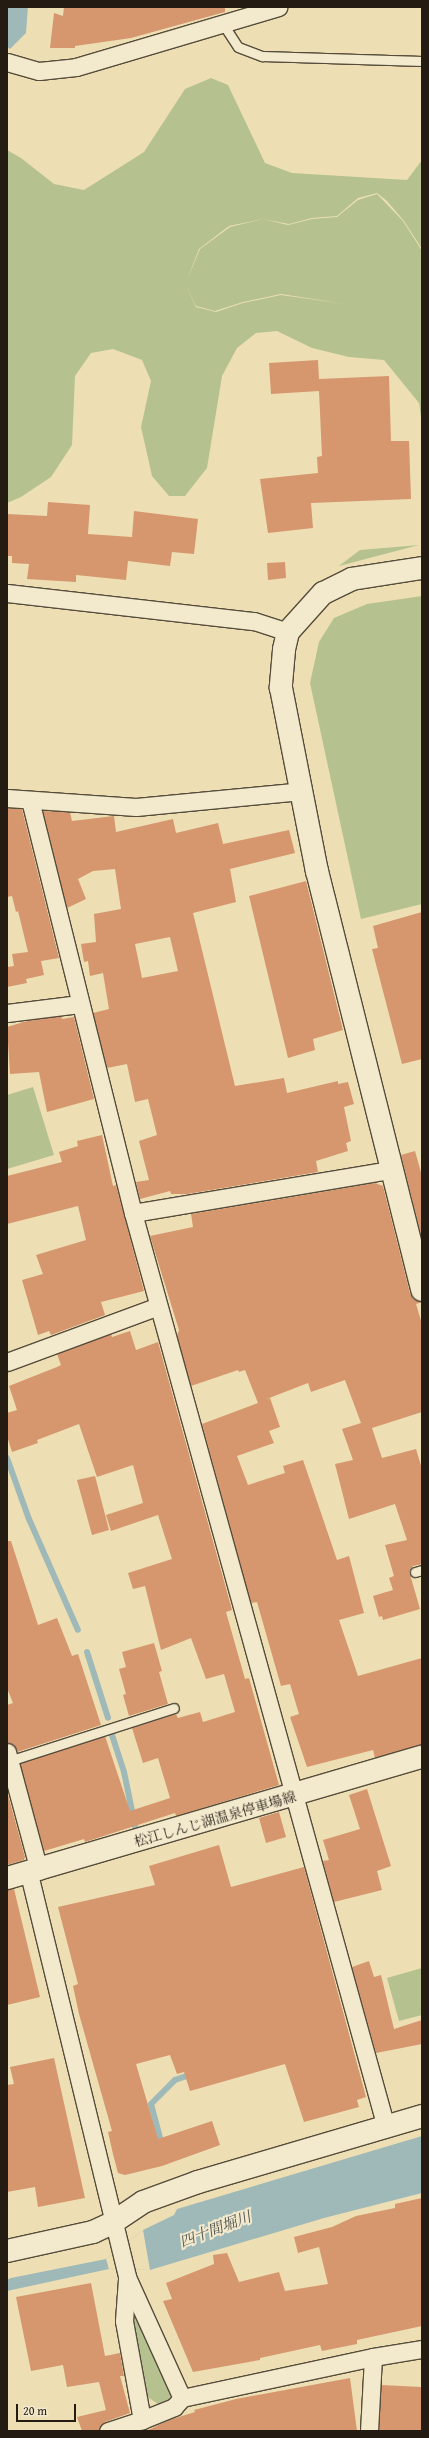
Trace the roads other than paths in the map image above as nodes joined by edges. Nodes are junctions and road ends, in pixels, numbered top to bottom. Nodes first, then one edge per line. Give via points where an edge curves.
1 (278, 7) edge
2 (223, 24) junction
3 (422, 61) edge
4 (7, 62) edge
5 (422, 568) edge
6 (7, 593) edge
7 (288, 632) junction
8 (301, 791) junction
9 (7, 798) edge
10 (30, 800) junction
11 (79, 1004) junction
12 (7, 1013) edge
13 (391, 1170) junction
14 (133, 1212) junction
15 (419, 1266) edge
16 (422, 1290) edge
17 (158, 1306) junction
18 (7, 1362) edge
19 (174, 1708) dead end
20 (422, 1757) edge
21 (8, 1758) edge
22 (293, 1796) junction
23 (34, 1872) junction
24 (7, 1878) edge
25 (422, 2116) edge
26 (386, 2127) junction
27 (112, 2223) junction
28 (7, 2250) edge
29 (127, 2277) junction
30 (422, 2349) edge
31 (373, 2357) junction
32 (182, 2398) junction
33 (142, 2420) junction
34 (108, 2431) edge
35 (369, 2431) edge

1 - 2 street
2 - 3 lane via 238,47 262,56
2 - 4 street via 76,67 39,71 20,68
5 - 7 street via 352,579 323,593
6 - 7 street via 254,621
7 - 8 street via 281,688
8 - 10 street via 136,807
8 - 13 street
9 - 10 street
10 - 11 street
11 - 12 street
11 - 14 street
13 - 14 street
13 - 15 street
14 - 17 street
15 - 16 street
17 - 18 street
17 - 22 street
19 - 21 lane
20 - 22 street, 松江しんじ湖温泉停車場線
21 - 23 street
22 - 23 street, 松江しんじ湖温泉停車場線
22 - 26 street
23 - 24 street, 松江しんじ湖温泉停車場線
23 - 27 street
25 - 26 street
26 - 27 street via 198,2182 143,2202
27 - 28 street via 93,2232
27 - 29 street
29 - 32 street
29 - 33 street via 124,2321
30 - 31 street
31 - 32 street
31 - 35 street
32 - 33 street via 174,2407
33 - 34 street

